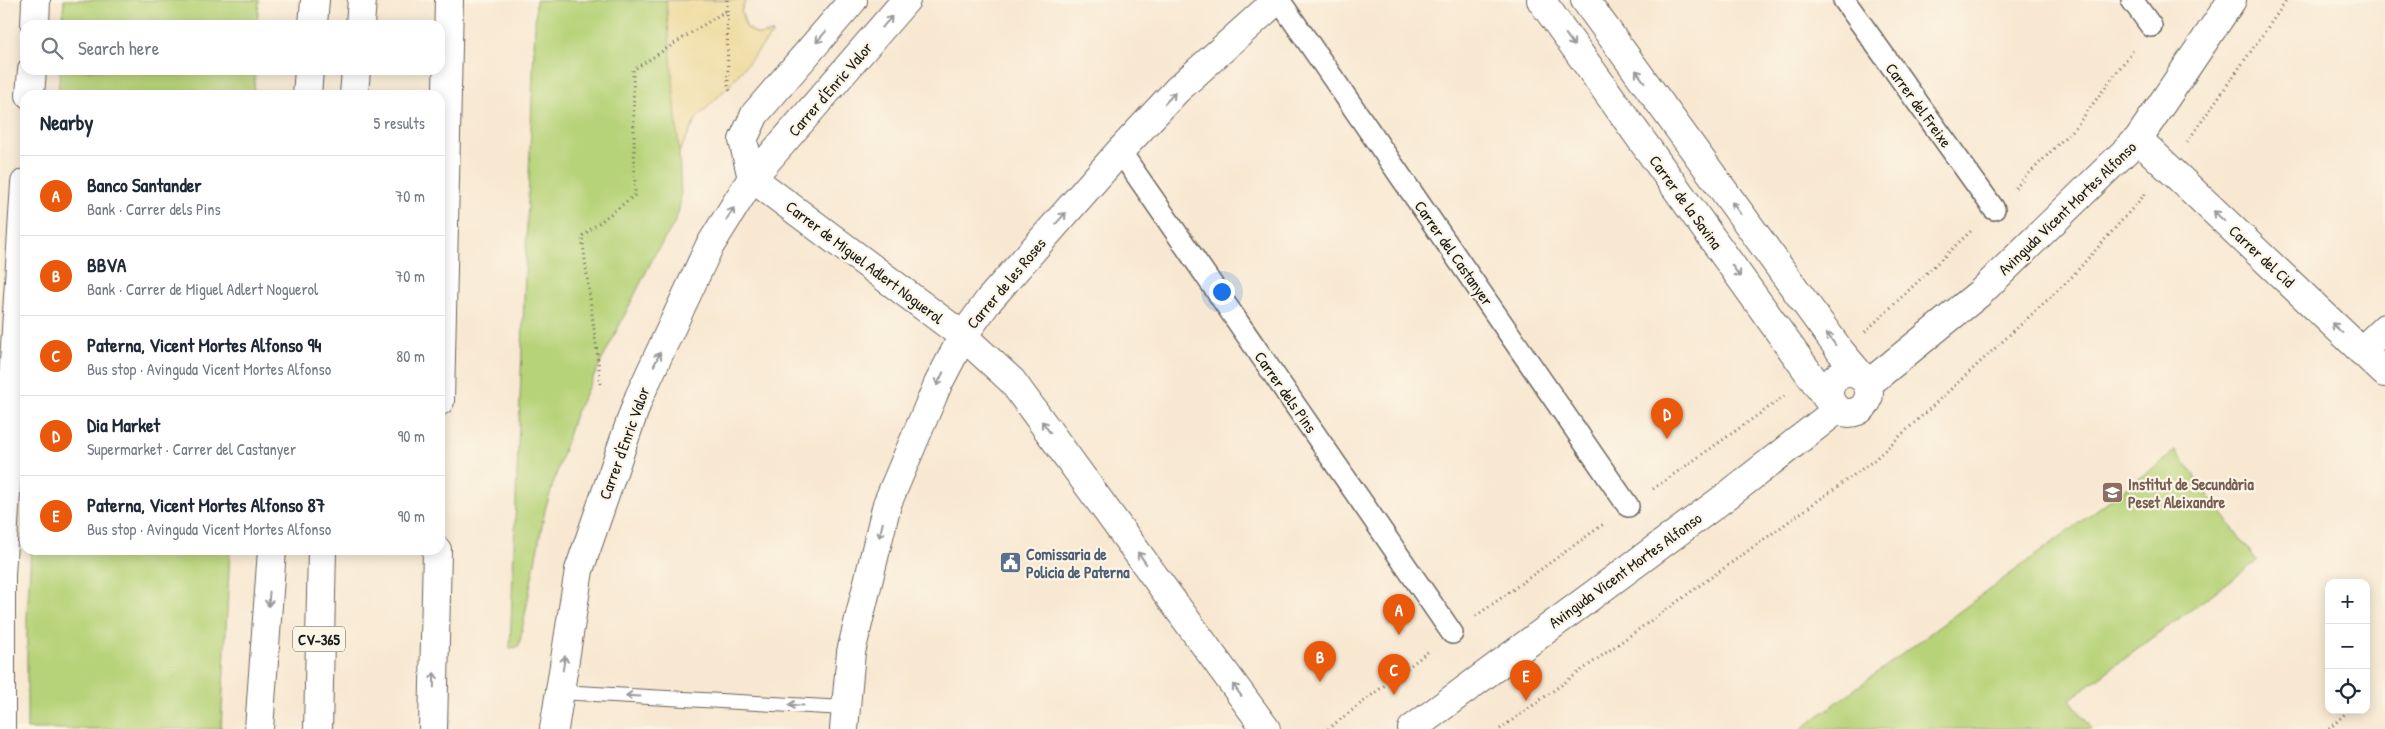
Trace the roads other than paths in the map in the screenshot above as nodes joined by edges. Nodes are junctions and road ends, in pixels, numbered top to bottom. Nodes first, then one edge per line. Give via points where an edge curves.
1 (36, 0) edge
2 (302, 0) edge
3 (315, 0) edge
4 (348, 0) edge
5 (362, 0) edge
6 (449, 0) edge
7 (854, 0) edge
8 (906, 0) edge
9 (1278, 0) edge
10 (1541, 0) edge
11 (1585, 0) edge
12 (1844, 0) edge
13 (2132, 0) edge
14 (2232, 0) edge
15 (35, 20) edge
16 (301, 20) edge
17 (313, 20) edge
18 (347, 20) edge
19 (360, 20) edge
20 (2152, 26) road end
21 (32, 75) edge
22 (299, 75) edge
23 (309, 75) edge
24 (345, 75) edge
25 (356, 75) edge
26 (30, 90) edge
27 (298, 90) edge
28 (307, 90) edge
29 (345, 90) edge
30 (354, 90) edge
31 (2138, 139) junction
32 (1120, 151) junction
33 (445, 178) edge
34 (752, 178) junction
35 (1994, 209) road end
36 (20, 265) edge
37 (2385, 328) edge
38 (962, 336) junction
39 (2361, 351) junction
40 (2385, 373) edge
41 (1865, 381) junction
42 (1834, 407) junction
43 (1628, 506) road end
44 (272, 555) edge
45 (322, 555) edge
46 (437, 555) edge
47 (1452, 633) road end
48 (559, 692) junction
49 (844, 718) edge
50 (1, 729) edge
51 (259, 729) edge
52 (318, 729) edge
53 (433, 729) edge
54 (554, 729) edge
55 (1266, 729) edge
56 (1412, 729) edge

1 - 15 street
2 - 16 street
3 - 17 street
4 - 18 street
5 - 19 street
6 - 33 street
7 -> 34 street via 754,114 743,140
34 -> 8 street, Carrer d'Enric Valor
32 -> 9 street, Carrer de les Roses via 1177,90
9 - 43 street, Carrer del Castanyer
10 -> 42 street, Carrer de la Savina
41 -> 11 street
12 - 35 street, Carrer del Freixe
13 - 20 street
14 - 31 street, Avinguda Vicent Mortes Alfonso
21 - 26 street
22 - 27 street
23 - 28 street
24 - 29 street
25 - 30 street
39 -> 31 street, Carrer del Cid
31 - 41 street, Avinguda Vicent Mortes Alfonso via 1980,293
38 -> 32 street, Carrer de les Roses via 989,300
32 - 47 street, Carrer dels Pins
34 - 38 street, Carrer de Miguel Adlert Noguerol
48 -> 34 street, Carrer d'Enric Valor via 579,570 639,397 709,247
36 - 50 street via 1,575
37 - 39 street
38 -> 49 street, Carrer de les Roses via 887,504 851,652
55 -> 38 street, Carrer de Miguel Adlert Noguerol via 1012,380
39 - 40 street, Carrer del Cid
41 - 42 street via 1869,397 1862,409 1850,414
42 - 56 street, Avinguda Vicent Mortes Alfonso via 1724,498
44 -> 51 street
45 - 52 street, CV-365
53 -> 46 street
49 -> 48 lane
48 - 54 street, Carrer d'Enric Valor

